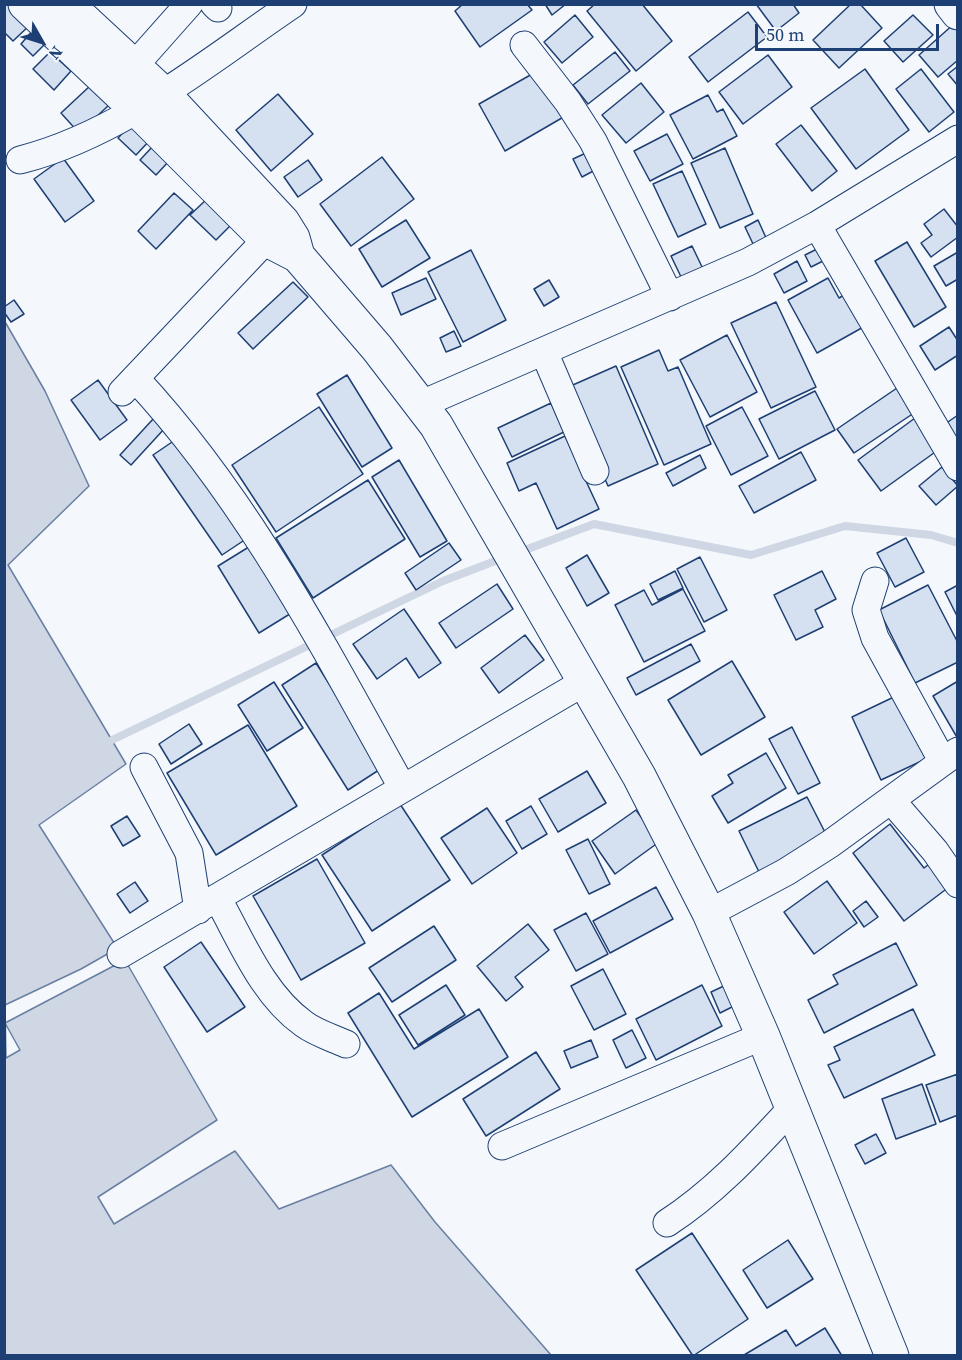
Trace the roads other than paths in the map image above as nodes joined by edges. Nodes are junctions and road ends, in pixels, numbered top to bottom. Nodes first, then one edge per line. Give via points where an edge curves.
1 (25, 4) edge
2 (67, 4) edge
3 (189, 4) edge
4 (293, 4) edge
5 (951, 4) edge
6 (957, 13) edge
7 (524, 45) dead end
8 (134, 66) junction
9 (150, 101) junction
10 (957, 139) edge
11 (20, 160) dead end
12 (817, 225) junction
13 (275, 231) junction
14 (670, 297) junction
15 (544, 352) junction
16 (422, 404) junction
17 (957, 467) edge
18 (595, 471) dead end
19 (875, 581) dead end
20 (586, 681) junction
21 (950, 757) edge
22 (144, 767) dead end
23 (402, 787) junction
24 (891, 800) junction
25 (957, 884) edge
26 (208, 905) junction
27 (709, 913) junction
28 (121, 954) dead end
29 (763, 1036) junction
30 (346, 1044) dead end
31 (791, 1108) junction
32 (502, 1146) dead end
33 (667, 1223) dead end
34 (892, 1356) edge

1 - 9 highway
2 - 8 highway
3 - 8 street
4 - 9 street
5 - 6 highway
7 - 14 street via 593,141
8 - 9 highway
9 - 11 street via 88,138
9 - 13 highway
10 - 12 street
12 - 14 street via 730,271
12 - 17 street
13 - 16 highway
13 - 23 street via 129,385 167,413 213,473 308,618
14 - 15 street
15 - 16 street
15 - 18 street
16 - 20 highway
19 - 21 street via 866,610 875,638
20 - 23 street
20 - 27 highway
21 - 24 street
22 - 26 street via 189,853
23 - 26 street
24 - 25 street via 944,862
24 - 27 street via 786,872
26 - 28 street
26 - 30 street via 283,1007 306,1026
27 - 29 highway
29 - 31 highway
29 - 32 street
31 - 33 street via 729,1175
31 - 34 highway

